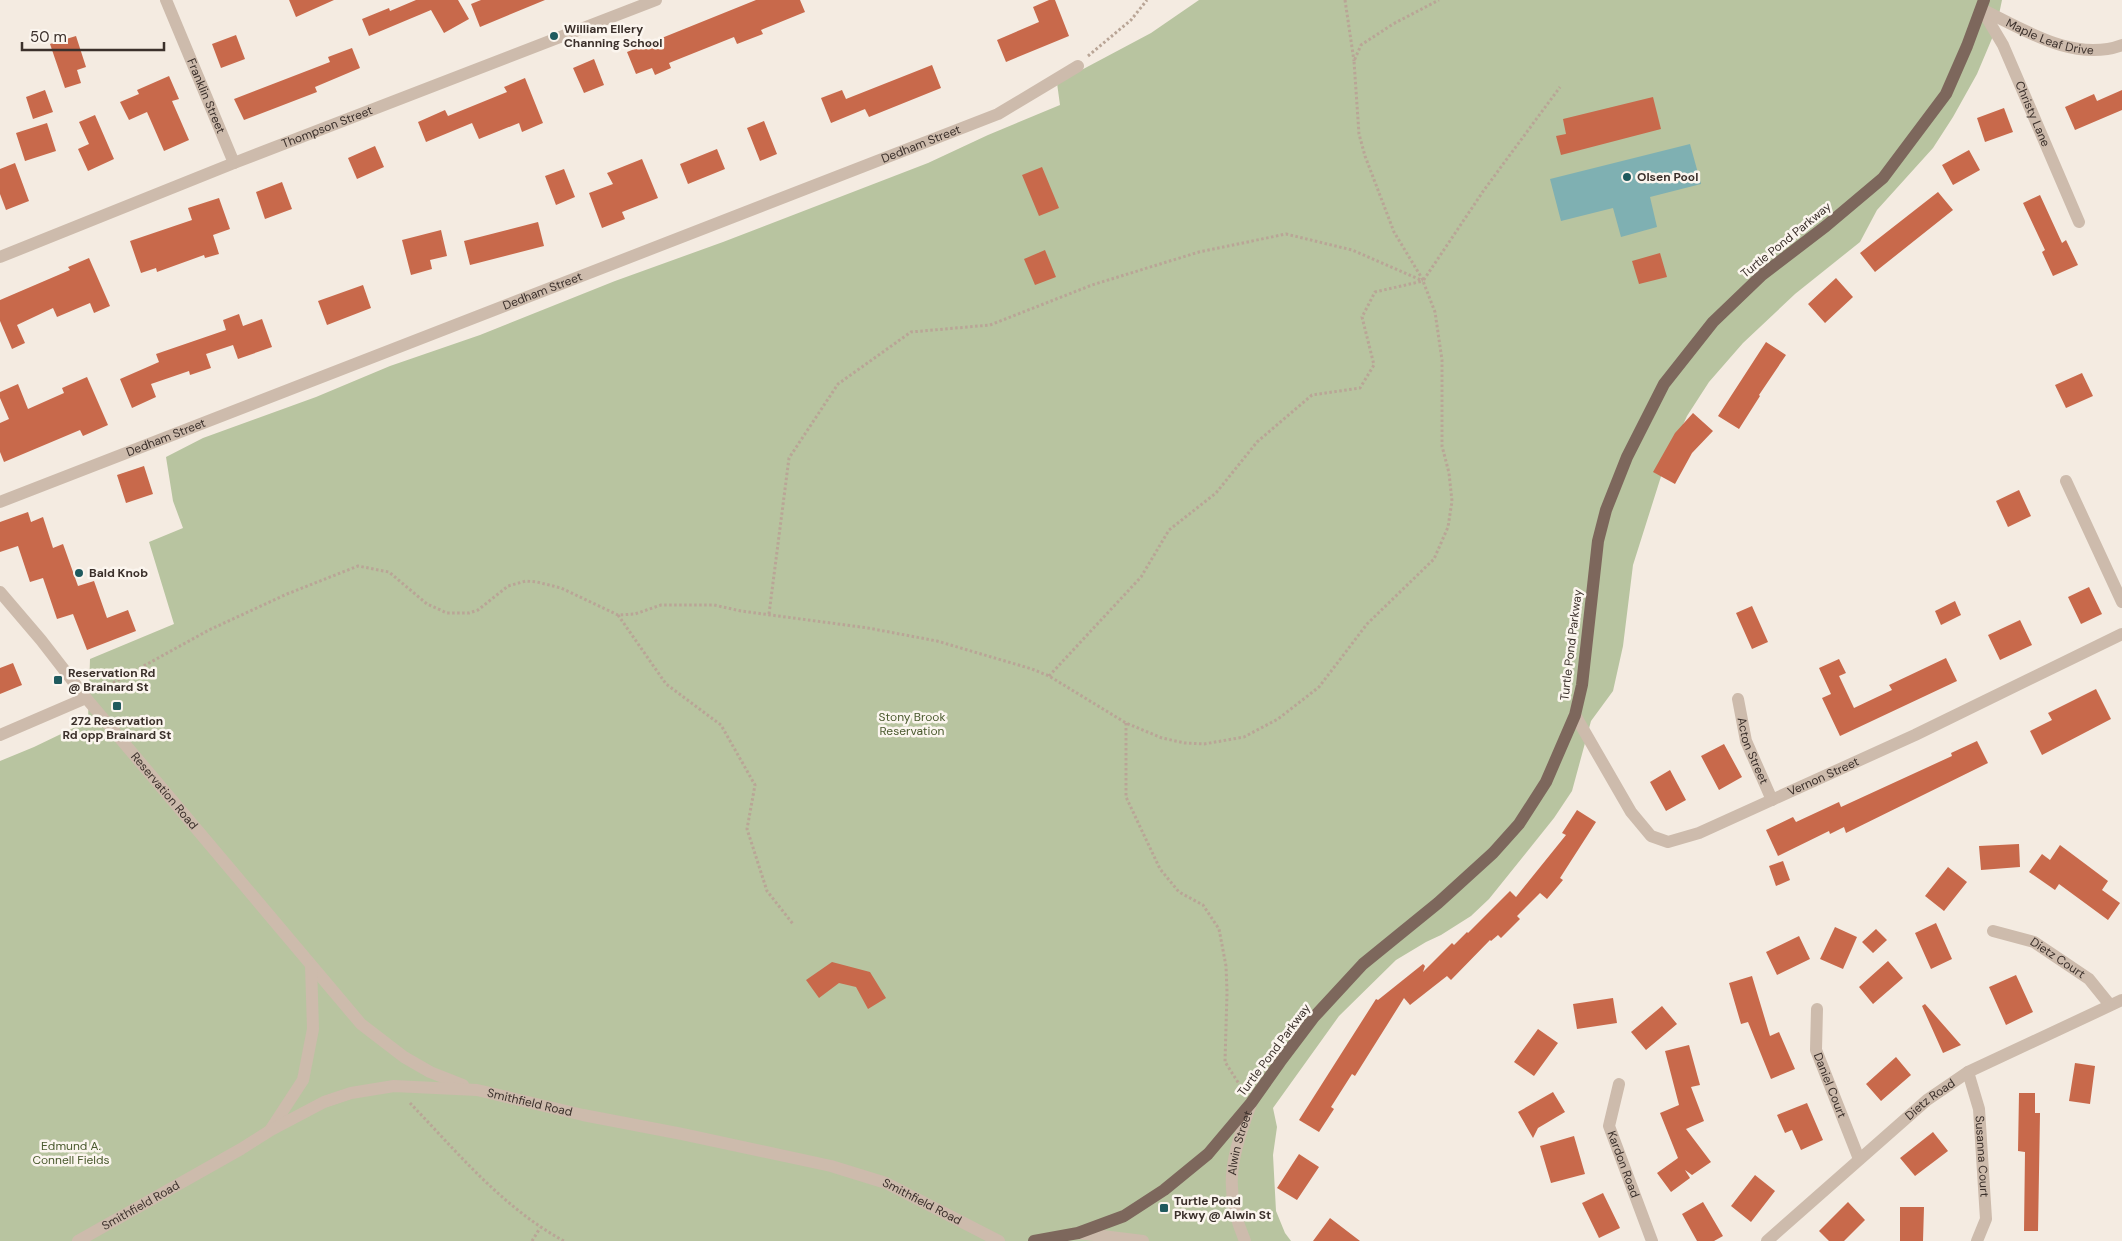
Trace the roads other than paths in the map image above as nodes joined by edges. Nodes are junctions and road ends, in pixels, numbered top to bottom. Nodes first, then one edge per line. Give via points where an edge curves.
1 (166, 0) edge
2 (656, 0) edge
3 (1982, 4) edge
4 (2122, 45) edge
5 (1078, 66) road end
6 (234, 163) junction
7 (2079, 222) dead end
8 (0, 257) edge
9 (2066, 481) dead end
10 (0, 502) edge
11 (0, 592) edge
12 (2122, 602) edge
13 (2122, 634) edge
14 (86, 698) junction
15 (1738, 700) dead end
16 (1575, 715) junction
17 (0, 735) edge
18 (1772, 800) junction
19 (1993, 931) dead end
20 (311, 965) junction
21 (2116, 1003) edge
22 (1817, 1009) dead end
23 (1968, 1072) junction
24 (1619, 1084) dead end
25 (478, 1090) junction
26 (1251, 1103) junction
27 (271, 1130) junction
28 (1859, 1159) junction
29 (1078, 1233) junction
30 (78, 1241) edge
31 (1000, 1241) edge
32 (1034, 1241) edge
33 (1142, 1241) edge
34 (1244, 1241) edge
35 (1652, 1241) edge
36 (1767, 1241) edge
37 (1977, 1241) edge

1 - 6 street, Franklin Street
2 - 6 street, Thompson Street
3 - 4 street, Maple Leaf Drive via 2055,44 2084,49 2111,49
3 - 7 street, Christy Lane via 2003,45
3 - 16 main road, Turtle Pond Parkway via 1946,94 1883,178 1762,275 1713,322 1664,384 1627,457 1606,510 1598,541 1582,685
5 - 10 street, Dedham Street via 998,114
6 - 8 street, Thompson Street
9 - 12 street
11 - 14 street, Reservation Road
13 - 18 street, Vernon Street via 1915,735
14 - 17 street
14 - 20 street, Reservation Road
15 - 18 street, Acton Street via 1746,741
16 - 18 street, Vernon Street via 1631,812 1651,836 1668,842
16 - 26 main road, Turtle Pond Parkway via 1546,782 1519,824 1493,853 1438,903 1363,964 1314,1017
19 - 21 street, Dietz Court via 2034,942 2089,979
20 - 25 street, Reservation Road via 361,1024 404,1057 430,1072
20 - 27 street via 313,1029 303,1080
21 - 23 street, Dietz Road
22 - 28 street, Daniel Court via 1816,1050
23 - 28 street, Dietz Road via 1927,1100
23 - 37 street, Susanna Court via 1979,1109 1986,1219
24 - 35 street, Kardon Road via 1609,1126
25 - 27 street, Smithfield Road via 394,1086 351,1093 324,1102
25 - 31 street, Smithfield Road via 583,1116 831,1166 886,1183
26 - 29 main road, Turtle Pond Parkway via 1208,1154 1164,1190 1124,1216
26 - 34 street, Alwin Street via 1232,1168 1231,1195
27 - 30 street, Smithfield Road
28 - 36 street, Dietz Road
29 - 32 main road, Turtle Pond Parkway
29 - 33 street

